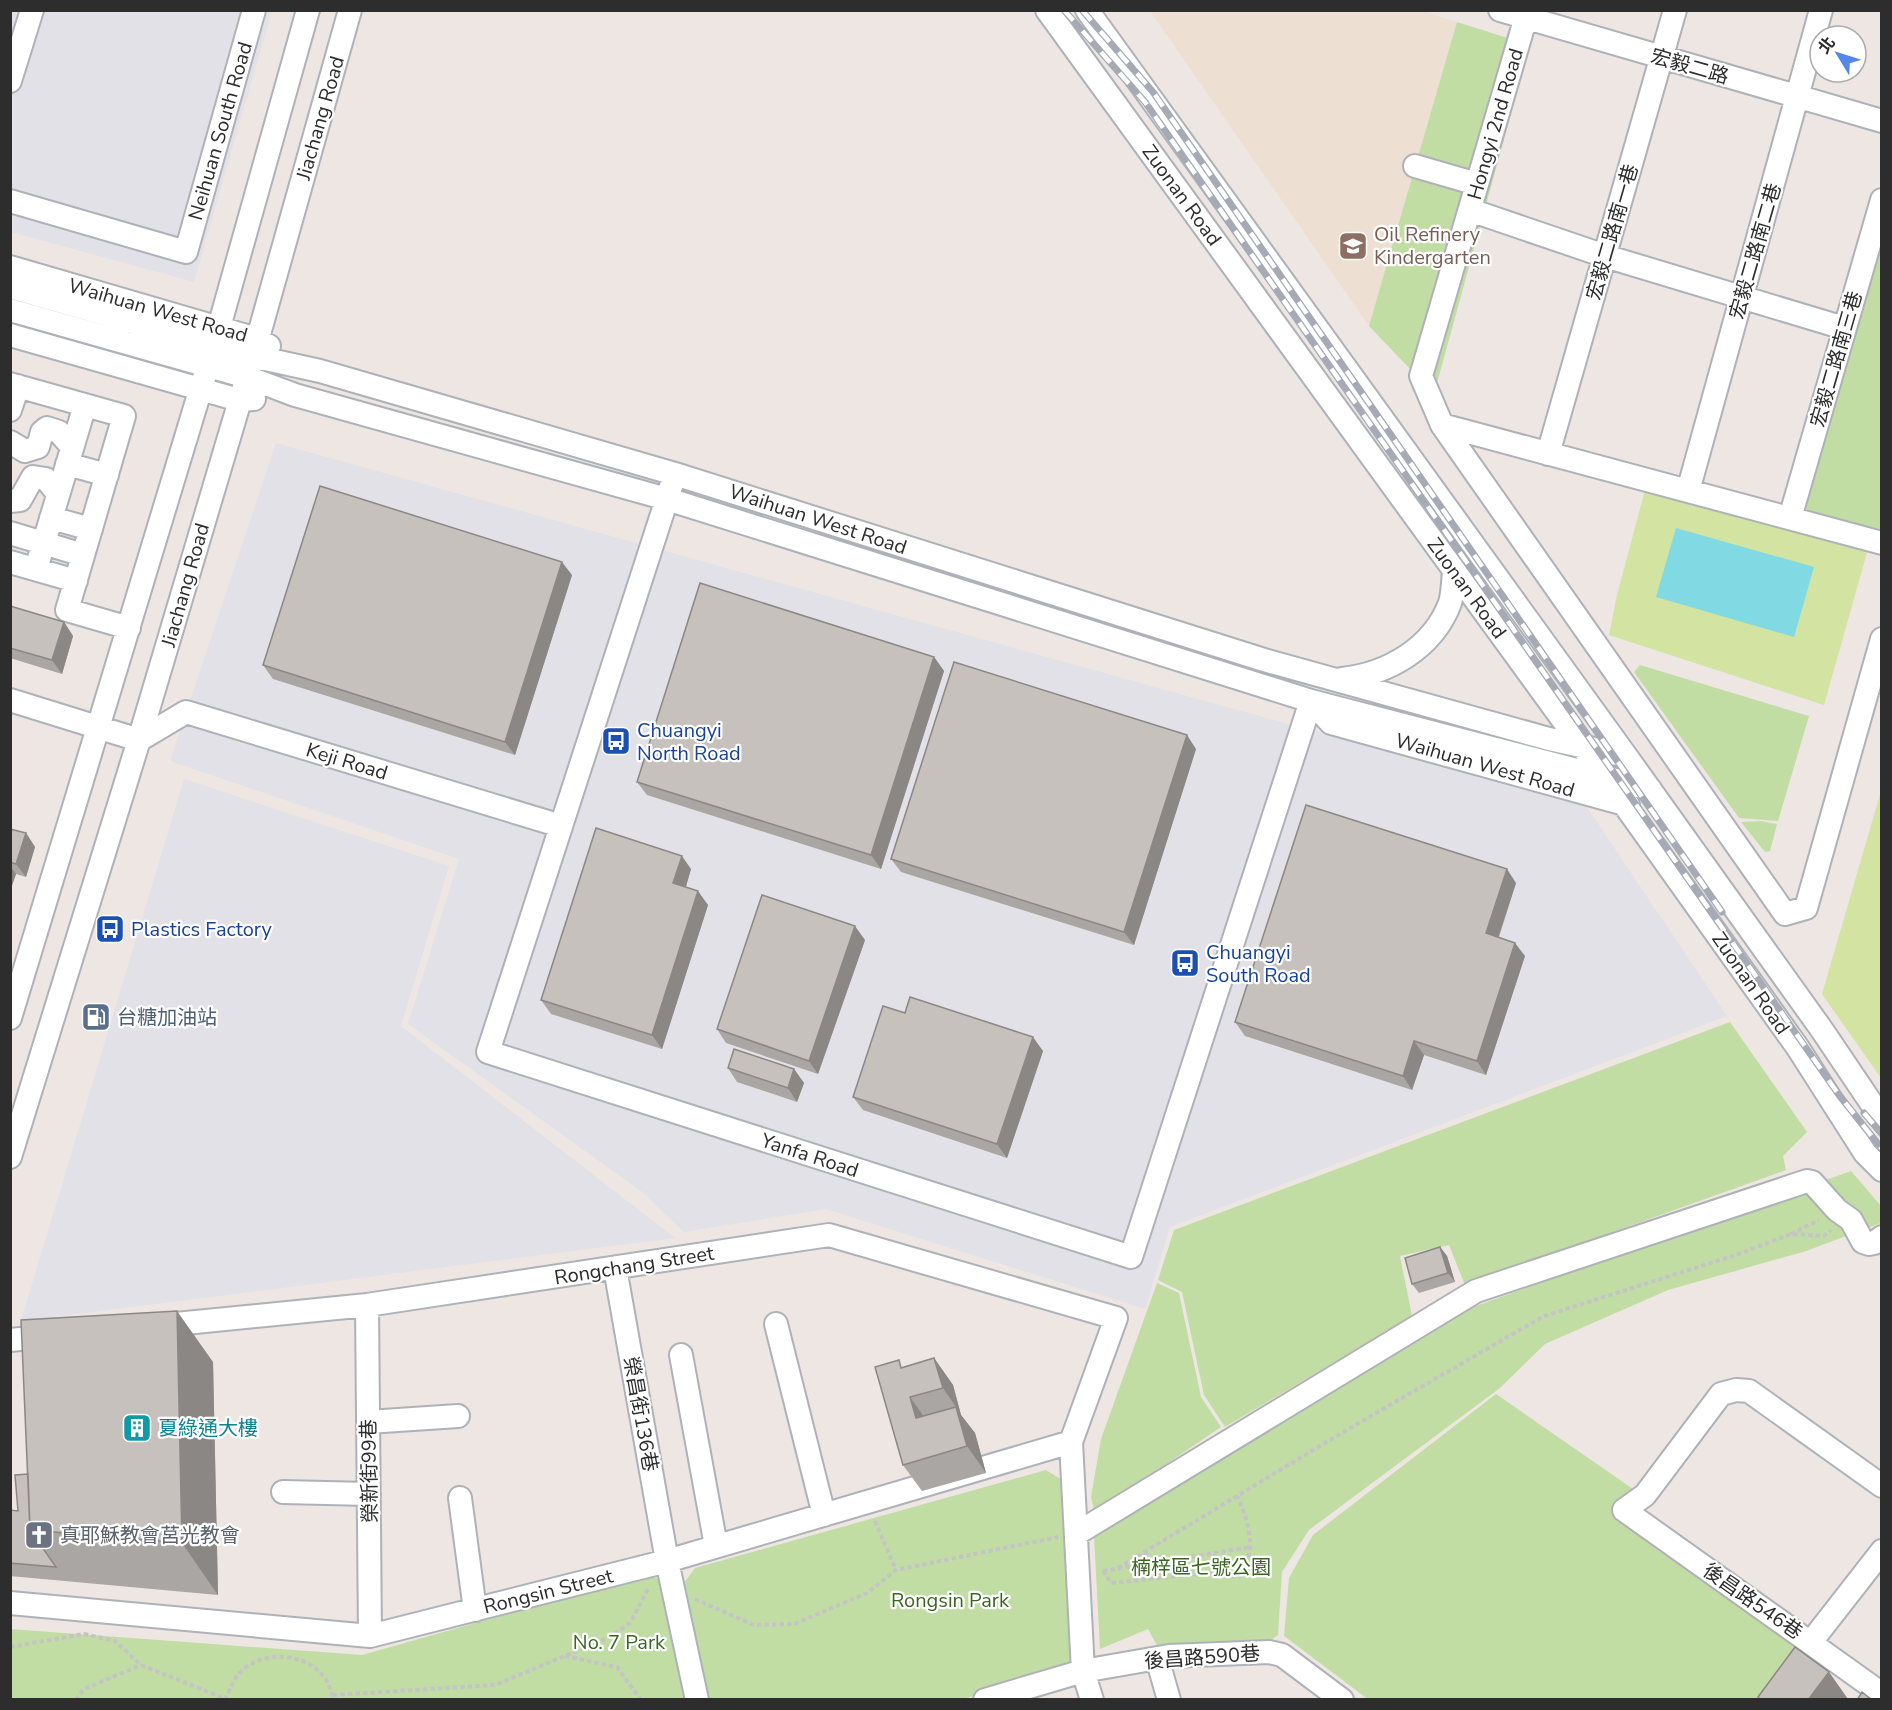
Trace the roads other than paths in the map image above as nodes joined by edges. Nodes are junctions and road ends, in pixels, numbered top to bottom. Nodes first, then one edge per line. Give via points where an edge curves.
1 (32, 10) edge
2 (254, 10) edge
3 (308, 10) edge
4 (350, 10) edge
5 (1047, 10) edge
6 (1087, 10) edge
7 (1500, 10) edge
8 (1675, 10) edge
9 (1821, 10) edge
10 (1528, 14) edge
11 (1661, 58) junction
12 (10, 81) edge
13 (1797, 97) junction
14 (1881, 121) edge
15 (1415, 166) dead end
16 (1477, 184) junction
17 (1881, 200) edge
18 (10, 201) edge
19 (1470, 210) junction
20 (1605, 256) junction
21 (10, 267) edge
22 (10, 287) edge
23 (1742, 297) junction
24 (10, 310) edge
25 (1845, 328) junction
26 (10, 335) edge
27 (213, 346) junction
28 (252, 357) junction
29 (14, 385) edge
30 (201, 389) junction
31 (295, 395) junction
32 (239, 400) junction
33 (85, 405) junction
34 (10, 410) edge
35 (1442, 426) junction
36 (10, 442) edge
37 (1548, 454) junction
38 (70, 456) junction
39 (675, 474) junction
40 (107, 475) junction
41 (1688, 491) junction
42 (58, 494) junction
43 (667, 499) junction
44 (10, 501) edge
45 (51, 518) junction
46 (1790, 518) junction
47 (91, 529) junction
48 (10, 533) edge
49 (44, 543) junction
50 (1881, 543) edge
51 (83, 555) junction
52 (10, 562) edge
53 (36, 569) junction
54 (1454, 570) junction
55 (76, 581) junction
56 (129, 628) junction
57 (1881, 639) edge
58 (1333, 680) junction
59 (10, 700) edge
60 (1311, 701) junction
61 (99, 728) junction
62 (139, 740) junction
63 (1582, 747) junction
64 (1626, 756) junction
65 (1604, 777) junction
66 (1650, 789) junction
67 (1624, 804) junction
68 (1667, 815) junction
69 (561, 826) junction
70 (10, 1018) edge
71 (1881, 1119) edge
72 (10, 1157) edge
73 (1881, 1170) edge
74 (1881, 1237) edge
75 (615, 1268) junction
76 (367, 1305) junction
77 (776, 1324) dead end
78 (129, 1329) edge
79 (70, 1334) edge
80 (10, 1340) edge
81 (681, 1355) dead end
82 (458, 1416) dead end
83 (368, 1422) junction
84 (1071, 1442) junction
85 (1881, 1486) edge
86 (283, 1492) dead end
87 (369, 1494) junction
88 (460, 1498) dead end
89 (824, 1515) junction
90 (1076, 1534) junction
91 (716, 1546) junction
92 (1881, 1551) edge
93 (667, 1561) junction
94 (10, 1603) edge
95 (475, 1610) junction
96 (370, 1636) junction
97 (1811, 1642) junction
98 (1156, 1658) junction
99 (1083, 1671) junction
100 (1867, 1692) edge
101 (1029, 1693) edge
102 (697, 1700) edge
103 (985, 1700) edge
104 (1092, 1700) edge
105 (1169, 1700) edge
106 (1342, 1700) edge

1 - 12 street
2 - 18 street, Neihuan South Road via 186,252
3 - 27 street, Jiachang Road
4 - 28 street, Jiachang Road
5 - 54 street, Zuonan Road
6 - 64 street, Zuonan Road
7 - 10 street, 宏毅二路
8 - 11 street, 宏毅二路南一巷
9 - 13 street, 宏毅二路南二巷
10 - 11 street, 宏毅二路
10 - 16 street, Hongyi 2nd Road
11 - 13 street, 宏毅二路
11 - 20 street, 宏毅二路南一巷
13 - 14 street, 宏毅二路
13 - 23 street, 宏毅二路南二巷
15 - 16 street
16 - 19 street, Hongyi 2nd Road
17 - 25 street, 宏毅二路南三巷
19 - 20 street
19 - 35 street, Hongyi 2nd Road via 1421,376
20 - 23 street
20 - 37 street, 宏毅二路南一巷
21 - 27 street, Waihuan West Road
22 - 27 street, Waihuan West Road
23 - 25 street
23 - 41 street, 宏毅二路南二巷
24 - 27 street, Waihuan West Road
25 - 46 street, 宏毅二路南三巷
26 - 30 street, Waihuan West Road
27 - 28 street, Waihuan West Road
27 - 28 street, Waihuan West Road
27 - 30 street, Jiachang Road
28 - 31 street, Waihuan West Road
28 - 32 street, Jiachang Road
28 - 39 street, Waihuan West Road via 300,366
29 - 33 street
29 - 34 street
30 - 32 street, Waihuan West Road
30 - 56 street, Jiachang Road
31 - 32 street, Waihuan West Road
31 - 43 street, Waihuan West Road
32 - 62 street, Jiachang Road
33 - 38 street
33 - 40 street via 124,416
35 - 37 street
35 - 57 street via 1785,914 1806,908
36 - 38 street via 25,451 38,447 47,428 59,432
37 - 41 street
38 - 40 street
38 - 42 street
39 - 43 street
39 - 58 street, Waihuan West Road
40 - 47 street
41 - 46 street
42 - 44 street via 46,479 33,477 20,500
42 - 45 street
43 - 60 street, Waihuan West Road
43 - 69 street
45 - 47 street
45 - 49 street
46 - 50 street
47 - 51 street
48 - 49 street
49 - 51 street
49 - 53 street
51 - 55 street
52 - 53 street
53 - 55 street
54 - 58 street, Waihuan West Road via 1451,601 1430,637 1407,657 1389,666 1362,677
54 - 63 street, Zuonan Road
55 - 56 street via 67,610
56 - 61 street, Jiachang Road
58 - 63 street, Waihuan West Road
59 - 61 street
60 - 65 street, Waihuan West Road
60 - 67 street, Waihuan West Road via 1331,723
60 - 69 street, Yanfa Road via 1131,1257 488,1052
61 - 62 street
61 - 70 street, Jiachang Road
62 - 69 street, Keji Road via 186,712
62 - 72 street, Jiachang Road
63 - 64 street, Waihuan West Road
63 - 65 street, Zuonan Road
64 - 66 street, Zuonan Road
65 - 66 street, Waihuan West Road
65 - 67 street, Zuonan Road
66 - 68 street, Zuonan Road
67 - 68 street, Waihuan West Road
67 - 73 street, Zuonan Road via 1798,1048 1865,1154
68 - 71 street, Zuonan Road
74 - 90 street via 1874,1243 1863,1242 1851,1220 1807,1181 1476,1291
75 - 76 street, Rongchang Street
75 - 84 street, Rongchang Street via 829,1235 1116,1318
75 - 93 street, 榮昌街136巷
76 - 78 street, Rongchang Street
76 - 83 street, 榮新街99巷
77 - 89 street
79 - 80 street
81 - 91 street
82 - 83 street
83 - 87 street, 榮新街99巷
84 - 89 street, Rongsin Street
84 - 90 street
85 - 97 street, 後昌路546巷 via 1749,1391 1736,1390 1721,1394 1645,1495 1624,1510
86 - 87 street
87 - 96 street, 榮新街99巷
88 - 95 street
89 - 91 street, Rongsin Street
90 - 99 street
91 - 93 street, Rongsin Street
92 - 97 street
93 - 95 street, Rongsin Street
93 - 102 street, 榮昌街136巷
94 - 96 street, Rongsin Street
95 - 96 street, Rongsin Street
97 - 100 street, 後昌路546巷
98 - 99 street, 後昌路590巷
98 - 105 street
98 - 106 street, 後昌路590巷 via 1269,1652 1282,1655
99 - 101 street, 後昌路590巷
99 - 104 street
101 - 103 street, 後昌路590巷

